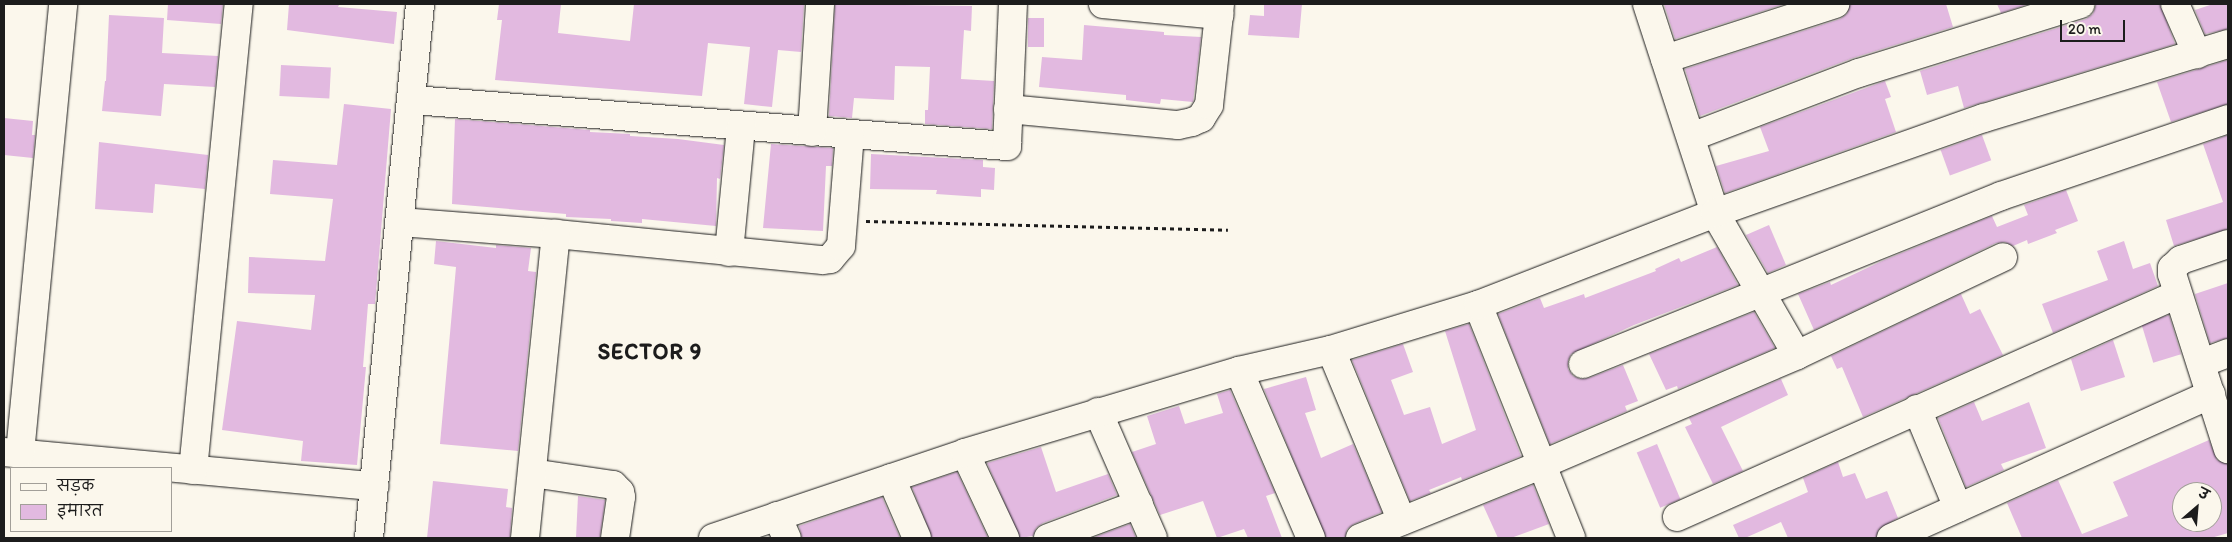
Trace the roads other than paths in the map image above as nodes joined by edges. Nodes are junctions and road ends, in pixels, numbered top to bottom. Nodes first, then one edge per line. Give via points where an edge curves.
1 (62, 4) edge
2 (239, 4) edge
3 (420, 4) edge
4 (820, 4) edge
5 (1013, 4) edge
6 (1103, 4) edge
7 (1647, 4) edge
8 (1836, 4) edge
9 (2081, 4) edge
10 (2176, 4) edge
11 (1219, 10) edge
12 (2228, 44) edge
13 (2197, 54) junction
14 (1665, 59) junction
15 (412, 100) junction
16 (1008, 109) junction
17 (2228, 119) edge
18 (741, 127) junction
19 (812, 132) junction
20 (850, 135) junction
21 (1690, 137) junction
22 (1715, 213) junction
23 (400, 222) junction
24 (556, 234) junction
25 (2228, 244) edge
26 (728, 252) junction
27 (2003, 257) dead end
28 (1762, 292) junction
29 (2178, 294) junction
30 (1478, 305) junction
31 (1331, 350) junction
32 (2228, 353) edge
33 (1797, 355) junction
34 (2202, 363) junction
35 (1583, 364) dead end
36 (1239, 371) junction
37 (2211, 394) junction
38 (1917, 409) junction
39 (1098, 412) junction
40 (2228, 445) edge
41 (12, 452) edge
42 (965, 453) junction
43 (1543, 464) junction
44 (163, 467) edge
45 (172, 468) edge
46 (193, 470) junction
47 (532, 473) junction
48 (891, 478) junction
49 (374, 486) junction
50 (1139, 504) junction
51 (1958, 508) junction
52 (1677, 517) dead end
53 (1402, 521) junction
54 (782, 527) edge
55 (369, 538) edge
56 (525, 538) edge
57 (615, 538) edge
58 (713, 538) edge
59 (917, 538) edge
60 (1005, 538) edge
61 (1048, 538) edge
62 (1152, 538) edge
63 (1310, 538) edge
64 (1360, 538) edge
65 (1571, 538) edge
66 (1891, 538) edge

1 - 41 street
2 - 46 street
3 - 15 street
4 - 19 street
5 - 16 street
6 - 11 street
7 - 14 street
8 - 14 street
9 - 21 street via 1859,73
10 - 13 street
11 - 16 street via 1210,106 1201,118 1178,124
12 - 13 street
13 - 22 street via 1984,118
14 - 21 street
15 - 18 street
15 - 23 street
16 - 20 street via 1006,146
17 - 28 street via 2001,196
18 - 19 street
18 - 26 street
19 - 20 street
20 - 26 street via 841,246 830,259
21 - 22 street
22 - 28 street
22 - 30 street
23 - 24 street
23 - 49 street
24 - 26 street
24 - 47 street
25 - 29 street via 2176,263 2172,274
27 - 33 street
28 - 33 street
28 - 35 street
29 - 34 street
29 - 38 street
30 - 31 street
30 - 43 street
31 - 36 street
31 - 53 street
32 - 34 street
33 - 43 street
34 - 37 street
36 - 39 street
36 - 63 street
37 - 40 street
37 - 51 street
38 - 51 street
38 - 52 street
39 - 42 street
39 - 50 street
41 - 44 street
42 - 48 street
42 - 60 street
43 - 53 street
43 - 65 street
45 - 46 street
46 - 49 street
47 - 56 street
47 - 57 street via 613,485 621,497
48 - 54 street
48 - 59 street
49 - 55 street
50 - 61 street
50 - 62 street
51 - 66 street
53 - 64 street
54 - 58 street

